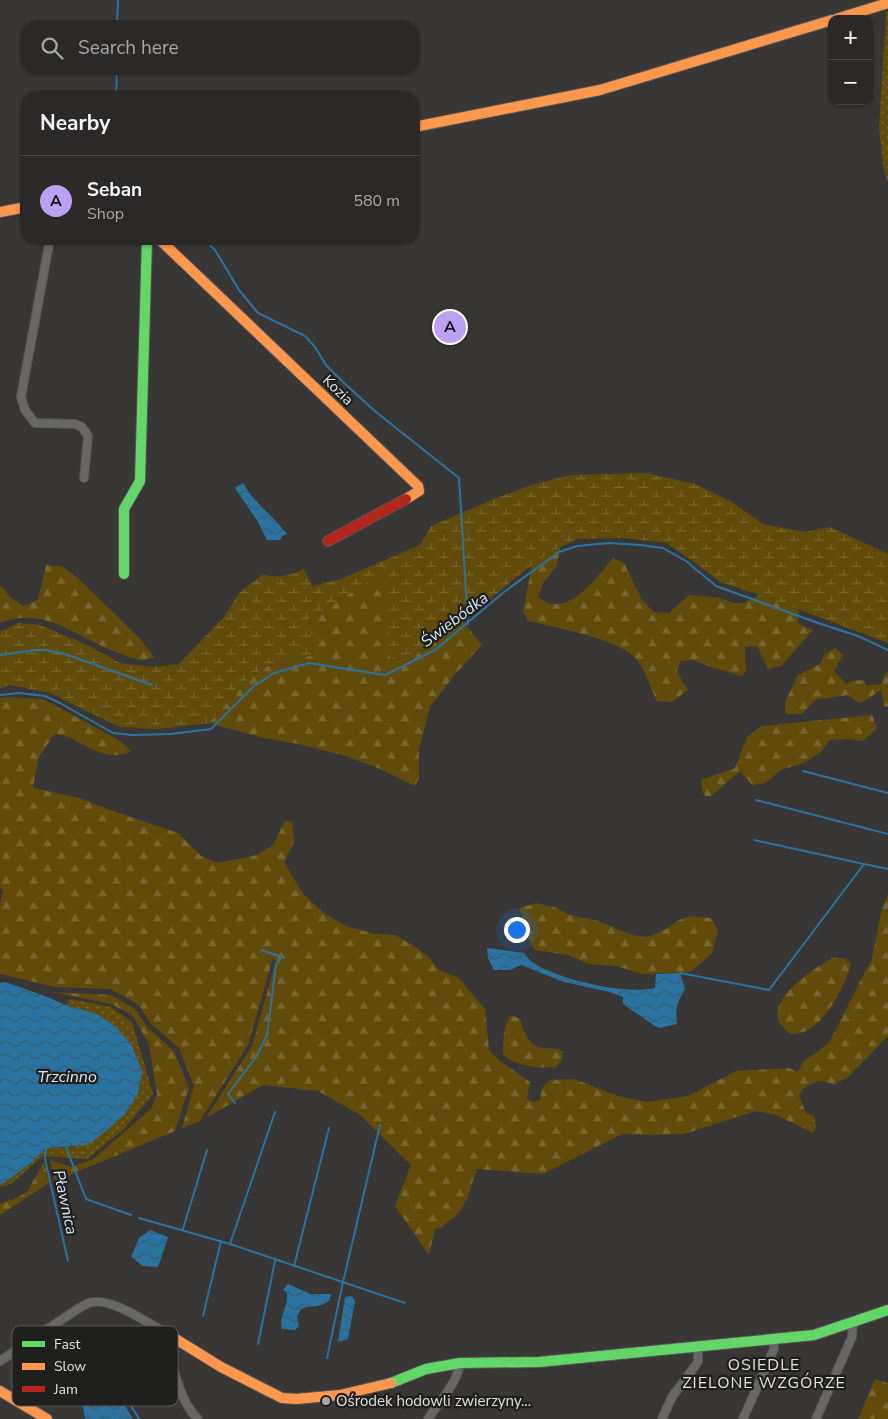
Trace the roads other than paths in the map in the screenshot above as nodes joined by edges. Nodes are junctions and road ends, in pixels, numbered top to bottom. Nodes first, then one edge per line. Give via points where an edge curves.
1 (888, 3) edge
2 (849, 15) edge
3 (828, 21) edge
4 (420, 126) edge
5 (20, 208) edge
6 (0, 212) edge
7 (49, 245) edge
8 (147, 245) edge
9 (165, 245) edge
10 (84, 478) dead end
11 (328, 541) dead end
12 (124, 574) dead end
13 (888, 1310) edge
14 (852, 1322) junction
15 (52, 1326) edge
16 (153, 1326) edge
17 (773, 1339) junction
18 (178, 1340) edge
19 (698, 1347) junction
20 (12, 1353) edge
21 (0, 1361) edge
22 (460, 1363) junction
23 (178, 1381) edge
24 (0, 1391) edge
25 (12, 1398) edge
26 (25, 1406) edge
27 (47, 1419) edge
28 (198, 1419) edge
29 (428, 1419) edge
30 (662, 1419) edge
31 (743, 1419) edge
32 (816, 1419) edge

1 - 2 street
3 - 4 street via 600,90
5 - 6 street
7 - 10 street via 21,397 25,410 35,422 82,427 88,436
8 - 12 street via 140,481 124,509
9 - 11 street, Kozia via 418,486 416,494
13 - 14 street
14 - 17 street via 814,1335
14 - 32 street via 852,1337
15 - 16 street via 78,1308 101,1302 113,1304
17 - 19 street
17 - 31 street via 774,1349
18 - 22 street via 249,1383 289,1399 360,1391 426,1369
19 - 22 street via 538,1362
19 - 30 street via 698,1362 672,1397
20 - 21 street
22 - 29 street via 454,1382
23 - 28 street via 183,1397
24 - 25 street
26 - 27 street

